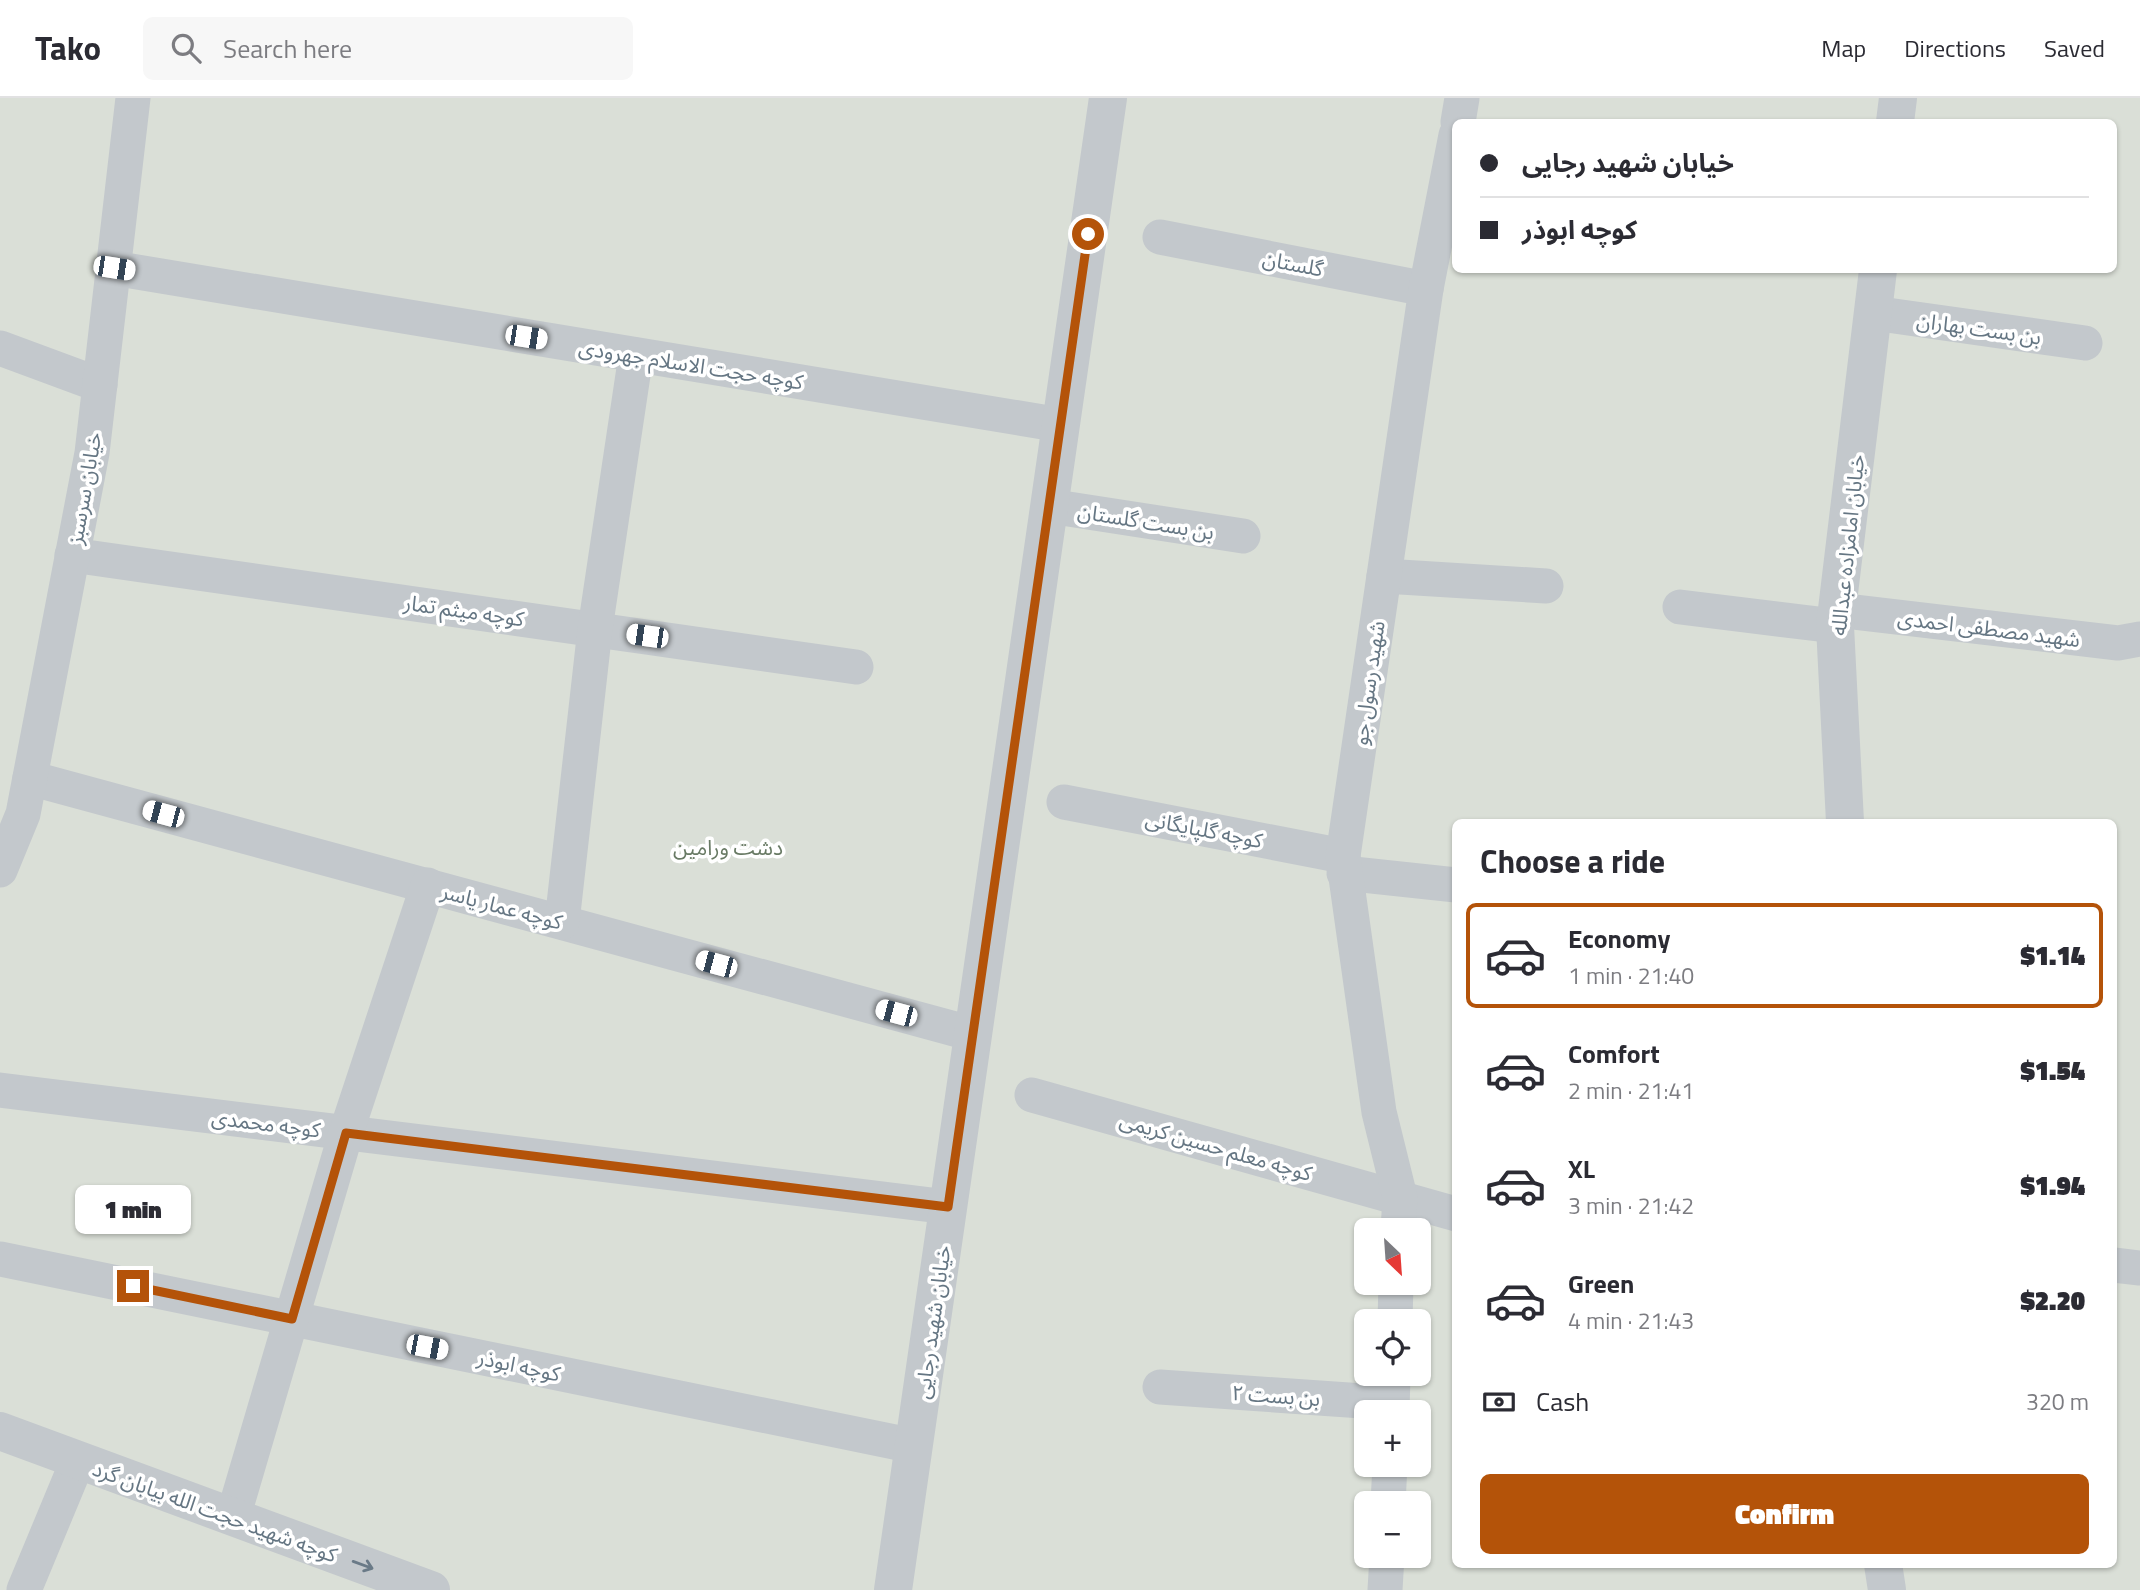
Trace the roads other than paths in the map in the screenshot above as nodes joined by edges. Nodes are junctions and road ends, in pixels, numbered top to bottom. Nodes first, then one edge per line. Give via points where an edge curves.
1 (133, 98) edge
2 (1108, 98) edge
3 (1462, 98) edge
4 (1898, 98) edge
5 (1458, 119) edge
6 (1895, 119) edge
7 (1452, 180) edge
8 (1450, 202) edge
9 (1160, 237) dead end
10 (114, 268) junction
11 (1878, 273) edge
12 (1426, 289) junction
13 (1872, 313) junction
14 (2085, 342) dead end
15 (0, 348) edge
16 (636, 355) junction
17 (100, 385) junction
18 (1061, 425) junction
19 (1049, 506) junction
20 (1243, 536) dead end
21 (72, 555) junction
22 (1384, 576) junction
23 (1546, 586) dead end
24 (1680, 607) dead end
25 (1836, 618) junction
26 (595, 629) junction
27 (2140, 639) edge
28 (856, 667) dead end
29 (30, 778) junction
30 (1064, 802) dead end
31 (1844, 819) edge
32 (1344, 865) junction
33 (0, 868) edge
34 (1452, 884) edge
35 (428, 885) junction
36 (562, 922) junction
37 (973, 1034) junction
38 (0, 1090) edge
39 (1032, 1095) dead end
40 (346, 1133) junction
41 (948, 1207) junction
42 (1399, 1214) edge
43 (1452, 1214) edge
44 (0, 1259) edge
45 (2117, 1265) edge
46 (2140, 1268) edge
47 (292, 1319) junction
48 (1160, 1387) dead end
49 (1392, 1396) edge
50 (0, 1431) edge
51 (914, 1446) junction
52 (78, 1460) junction
53 (233, 1517) junction
54 (1386, 1568) edge
55 (1883, 1568) edge
56 (24, 1590) edge
57 (431, 1590) edge
58 (893, 1590) edge
59 (1385, 1590) edge
60 (1886, 1590) edge

1 - 10 street, خیابان سرسبز
2 - 18 street, خیابان شهید رجایی
3 - 5 street
4 - 6 street
7 - 8 street, شهید رسول جو
8 - 12 street, شهید رسول جو
9 - 12 street, گلستان
10 - 16 street, کوچه حجت الاسلام جهرودی
10 - 17 street, خیابان سرسبز
11 - 13 street, خیابان امامزاده عبدالله
12 - 22 street, شهید رسول جو
13 - 14 street, بن بست بهاران
13 - 25 street, خیابان امامزاده عبدالله
15 - 17 street
16 - 18 street, کوچه حجت الاسلام جهرودی
16 - 26 street
17 - 21 street, خیابان سرسبز
18 - 19 street, خیابان شهید رجایی
19 - 20 street, بن بست گلستان
19 - 37 street, خیابان شهید رجایی
21 - 26 street, کوچه میثم تمار
21 - 29 street, خیابان سرسبز
22 - 23 street
22 - 32 street, شهید رسول جو
24 - 25 street, شهید مصطفی احمدی
25 - 27 street, شهید مصطفی احمدی via 2118,643
25 - 31 street, خیابان امامزاده عبدالله
26 - 28 street, کوچه میثم تمار
26 - 36 street
29 - 33 street, خیابان سرسبز via 23,814
29 - 35 street, کوچه عمار یاسر
30 - 32 street, کوچه گلپایگانی
32 - 34 street, کوچه گلپایگانی
32 - 42 street, شهید رسول جو via 1379,1112
35 - 36 street, کوچه عمار یاسر
35 - 40 street
36 - 37 street, کوچه عمار یاسر
37 - 41 street, خیابان شهید رجایی
38 - 40 street, کوچه محمدی
39 - 42 street, کوچه معلم حسین کریمی
40 - 41 street, کوچه محمدی
40 - 47 street
41 - 51 street, خیابان شهید رجایی
42 - 43 street, کوچه معلم حسین کریمی
44 - 47 street, کوچه ابوذر
45 - 46 street
47 - 51 street, کوچه ابوذر
47 - 53 street
48 - 49 street, بن بست ۲
50 - 52 street, کوچه شهید حجت الله بیابان گرد
51 - 58 street, خیابان شهید رجایی
52 - 53 street, کوچه شهید حجت الله بیابان گرد
52 - 56 street
53 -> 57 street, کوچه شهید حجت الله بیابان گرد
54 - 59 street
55 - 60 street

